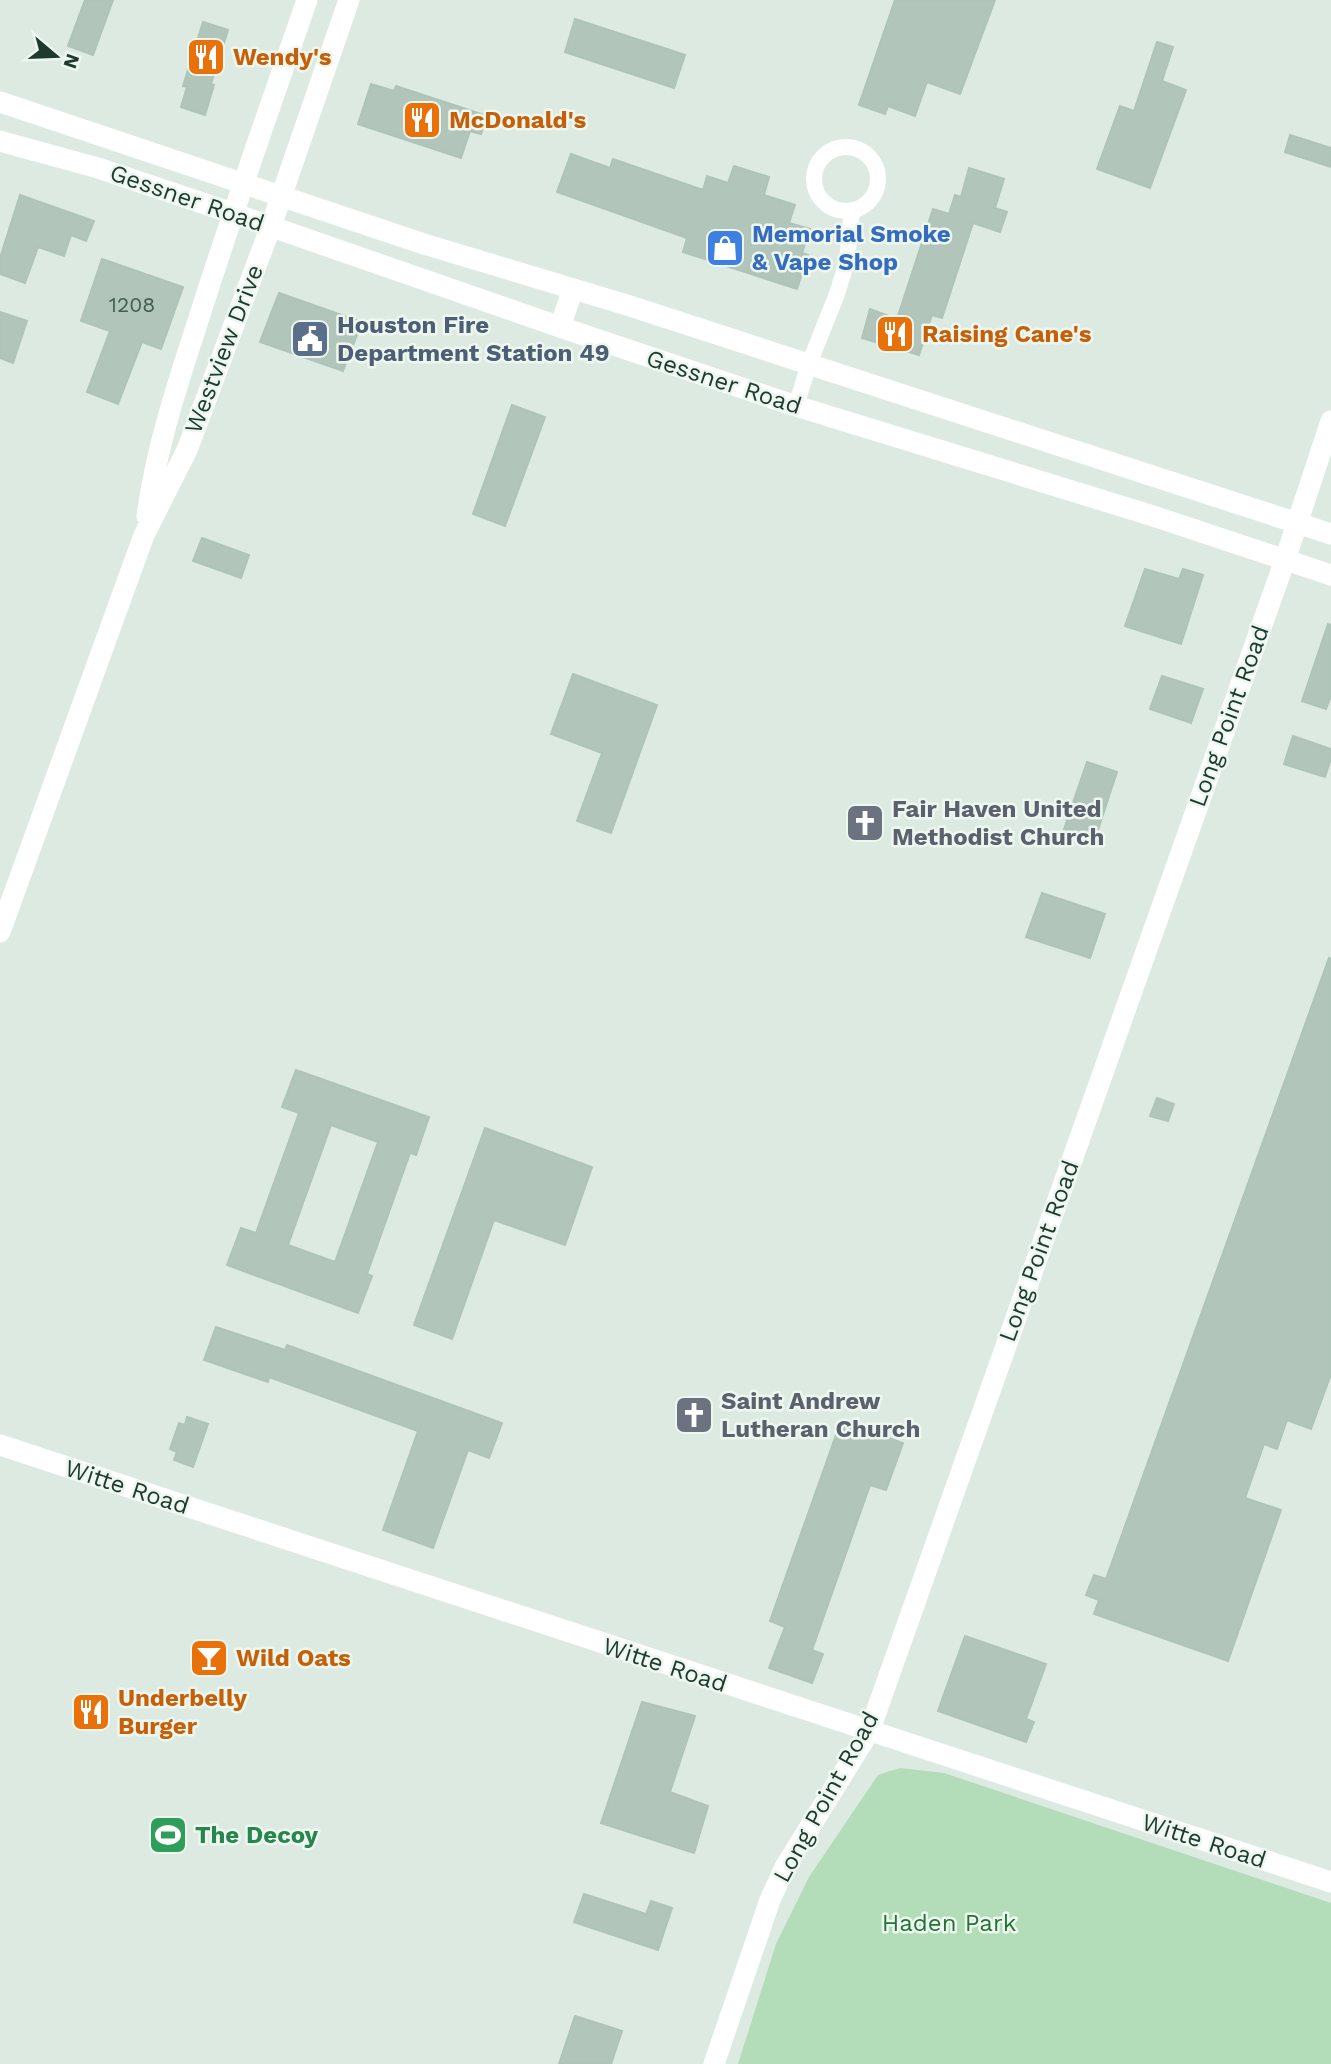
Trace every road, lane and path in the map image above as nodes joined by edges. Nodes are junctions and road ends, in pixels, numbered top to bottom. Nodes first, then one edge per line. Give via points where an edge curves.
1 (307, 0) edge
2 (349, 0) edge
3 (0, 102) edge
4 (0, 141) edge
5 (242, 183) junction
6 (280, 197) junction
7 (852, 210) junction
8 (232, 213) junction
9 (349, 220) junction
10 (271, 226) junction
11 (339, 250) junction
12 (573, 289) junction
13 (560, 327) junction
14 (809, 364) junction
15 (796, 406) junction
16 (1331, 421) edge
17 (1297, 524) junction
18 (1331, 534) edge
19 (144, 535) junction
20 (1284, 560) junction
21 (1331, 575) edge
22 (0, 932) edge
23 (0, 1446) edge
24 (869, 1732) junction
25 (1331, 1882) edge
26 (714, 2064) edge

1 - 5 main road, Westview Drive
2 - 6 main road, Westview Drive
3 - 5 main road, Gessner Road
4 - 8 main road, Gessner Road
5 - 6 main road, Gessner Road
5 - 8 main road, Westview Drive
6 - 9 main road, Gessner Road
6 - 10 main road, Westview Drive
7 - 7 street via 872,197 877,187 875,166 861,151 835,148 816,167 817,194 838,210
7 - 14 street via 844,272
8 - 10 main road, Gessner Road
8 - 19 main road, Westview Drive via 153,474
9 - 11 main road
9 - 12 main road, Gessner Road
10 - 11 main road, Gessner Road
10 - 19 main road, Westview Drive via 187,450
11 - 13 main road, Gessner Road
12 - 13 main road
12 - 14 main road, Gessner Road
13 - 15 main road, Gessner Road
14 - 15 street
14 - 17 main road, Gessner Road
15 - 20 main road, Gessner Road
16 - 17 main road, Long Point Road
17 - 18 main road, Gessner Road
17 - 20 main road, Long Point Road
19 - 22 main road, Westview Drive
20 - 21 main road, Gessner Road
20 - 24 main road, Long Point Road
23 - 24 main road, Witte Road
24 - 25 main road, Witte Road
24 - 26 main road, Long Point Road via 785,1867

